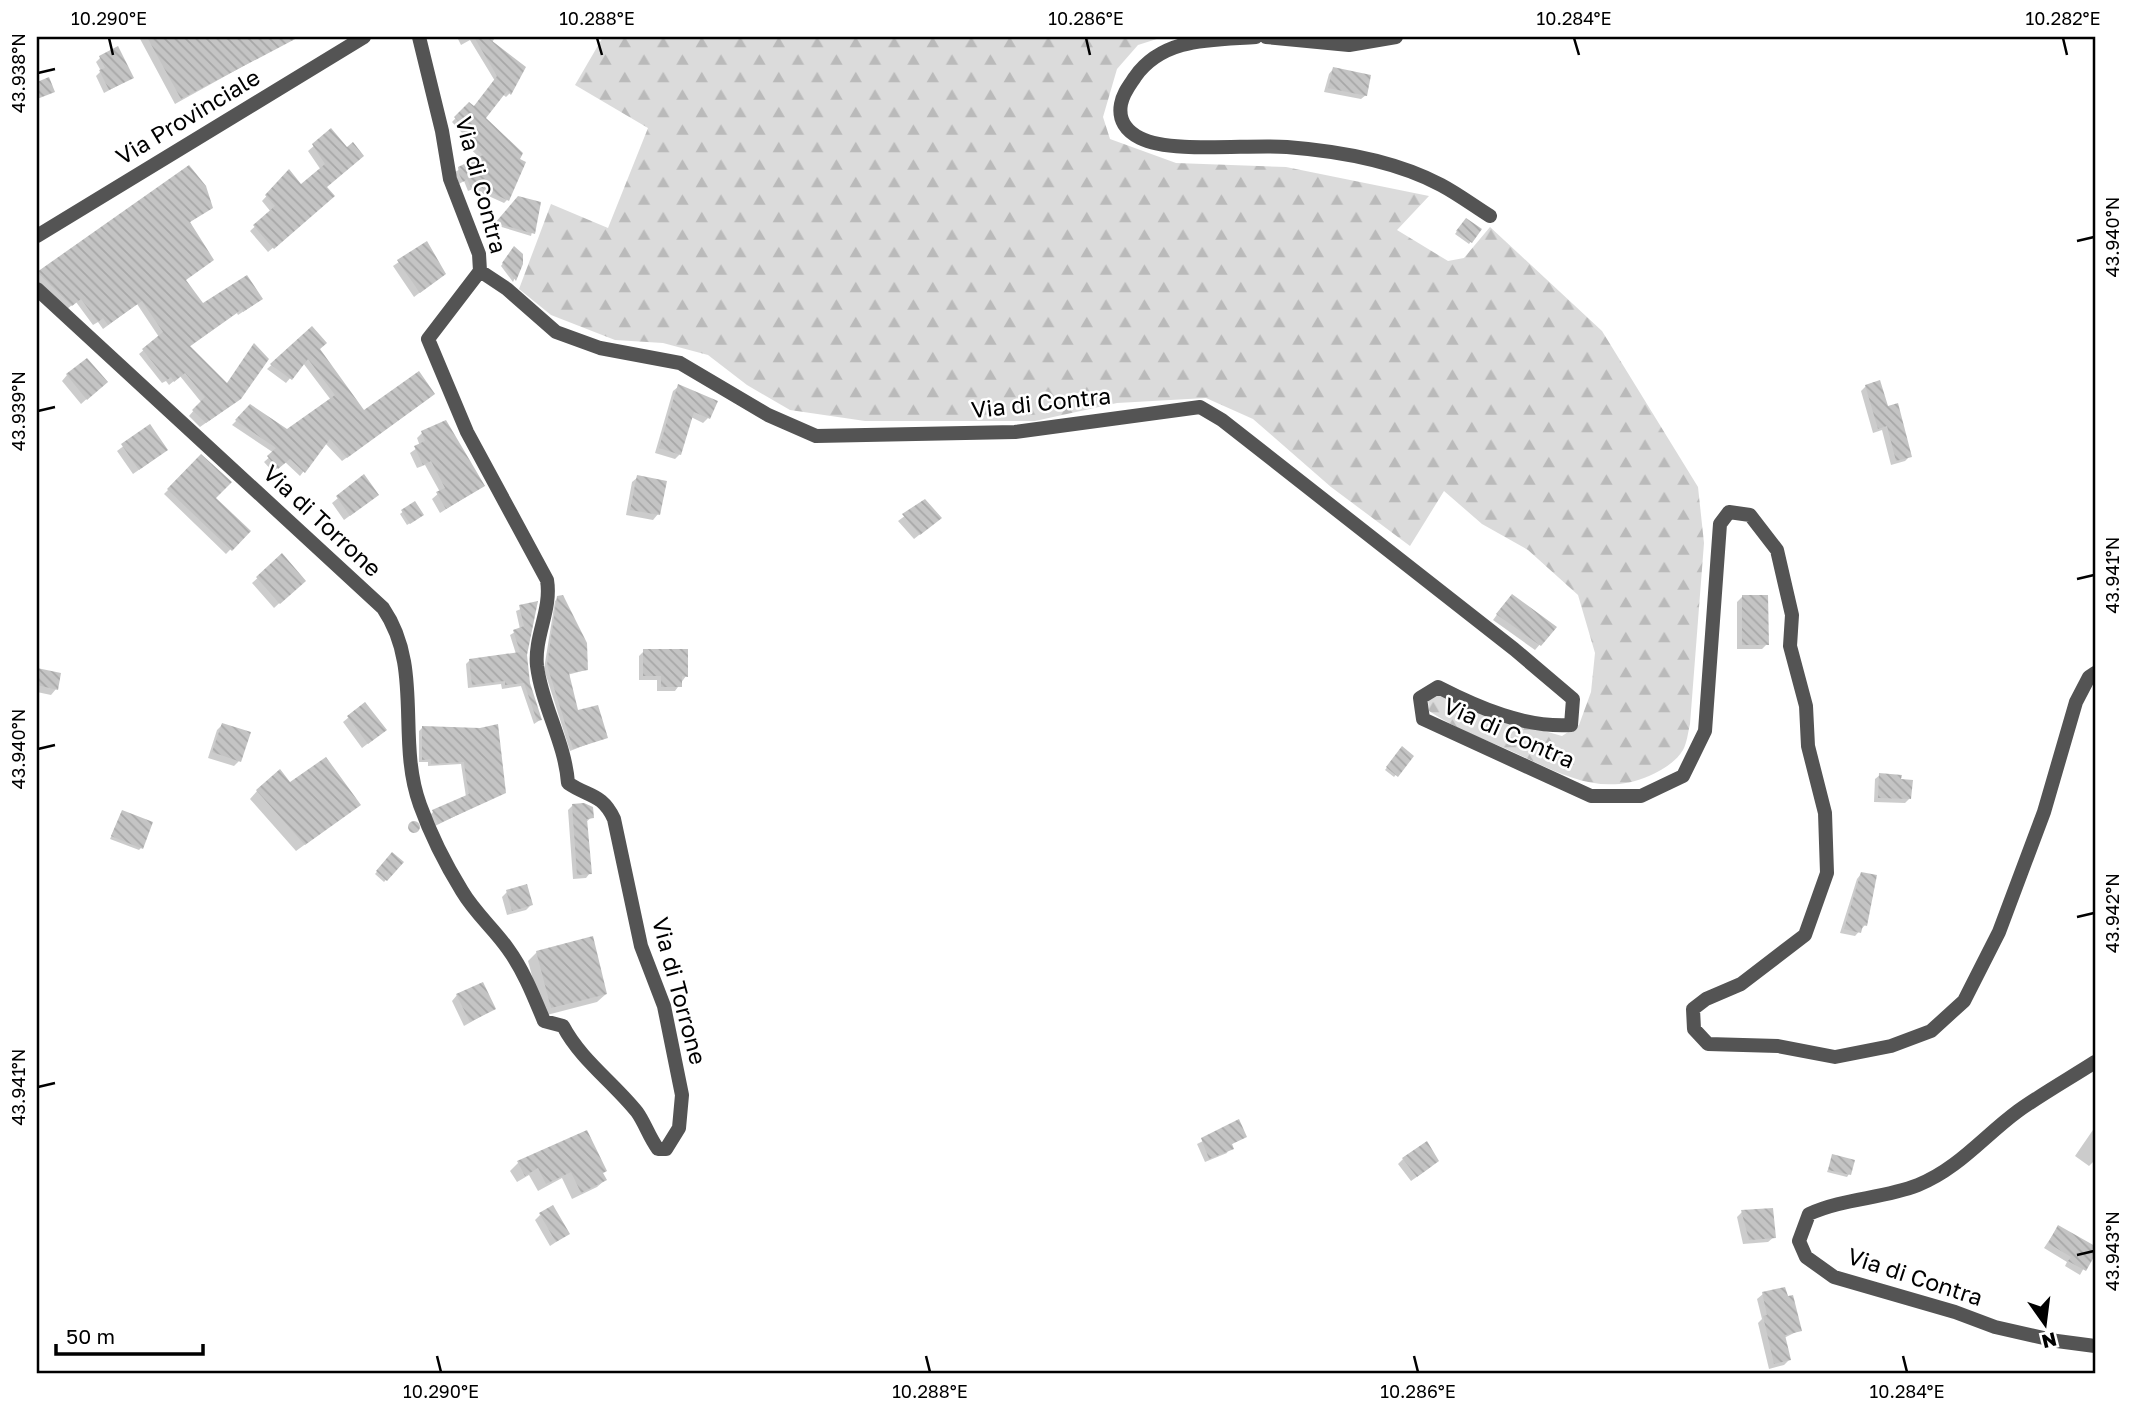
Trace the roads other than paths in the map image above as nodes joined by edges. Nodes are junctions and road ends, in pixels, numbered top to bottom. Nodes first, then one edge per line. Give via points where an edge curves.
1 (364, 37) edge
2 (419, 37) edge
3 (1256, 37) edge
4 (1266, 37) edge
5 (1396, 37) edge
6 (1490, 216) dead end
7 (37, 236) edge
8 (480, 271) junction
9 (37, 289) edge
10 (2095, 673) edge
11 (2095, 1062) edge
12 (2095, 1346) edge

1 - 7 street, Via Provinciale
2 - 8 street, Via di Contra via 450,179 479,254
3 - 6 street via 1191,42 1160,53 1123,95 1119,113 1124,127 1141,139 1170,145 1288,147 1382,162 1440,184
4 - 5 street via 1349,45
8 - 9 street, Via di Torrone via 428,339 467,432 547,580 548,605 537,646 538,667 568,783 592,792 609,807 646,963 664,1006 683,1110 679,1128 666,1149 658,1149 639,1114 575,1047 563,1026 544,1021 508,949 461,891 420,804 410,765 404,650 397,628 383,608
8 - 10 street, Via di Contra via 556,332 600,348 680,363 768,415 816,436 1015,432 1199,407 1222,420 1573,699 1571,725 1545,727 1468,702 1438,687 1420,698 1423,719 1591,796 1641,796 1684,776 1706,731 1720,524 1729,512 1750,515 1777,550 1792,615 1790,646 1825,813 1827,873 1805,935 1741,984 1693,1009 1694,1029 1708,1044 1778,1046 1835,1057 1891,1046 1931,1031 1964,1001 1999,932 2044,812 2076,702
11 - 12 street, Via di Contra via 2017,1112 1959,1161 1920,1184 1873,1199 1836,1202 1809,1214 1799,1241 1806,1257 1834,1278 1995,1327

